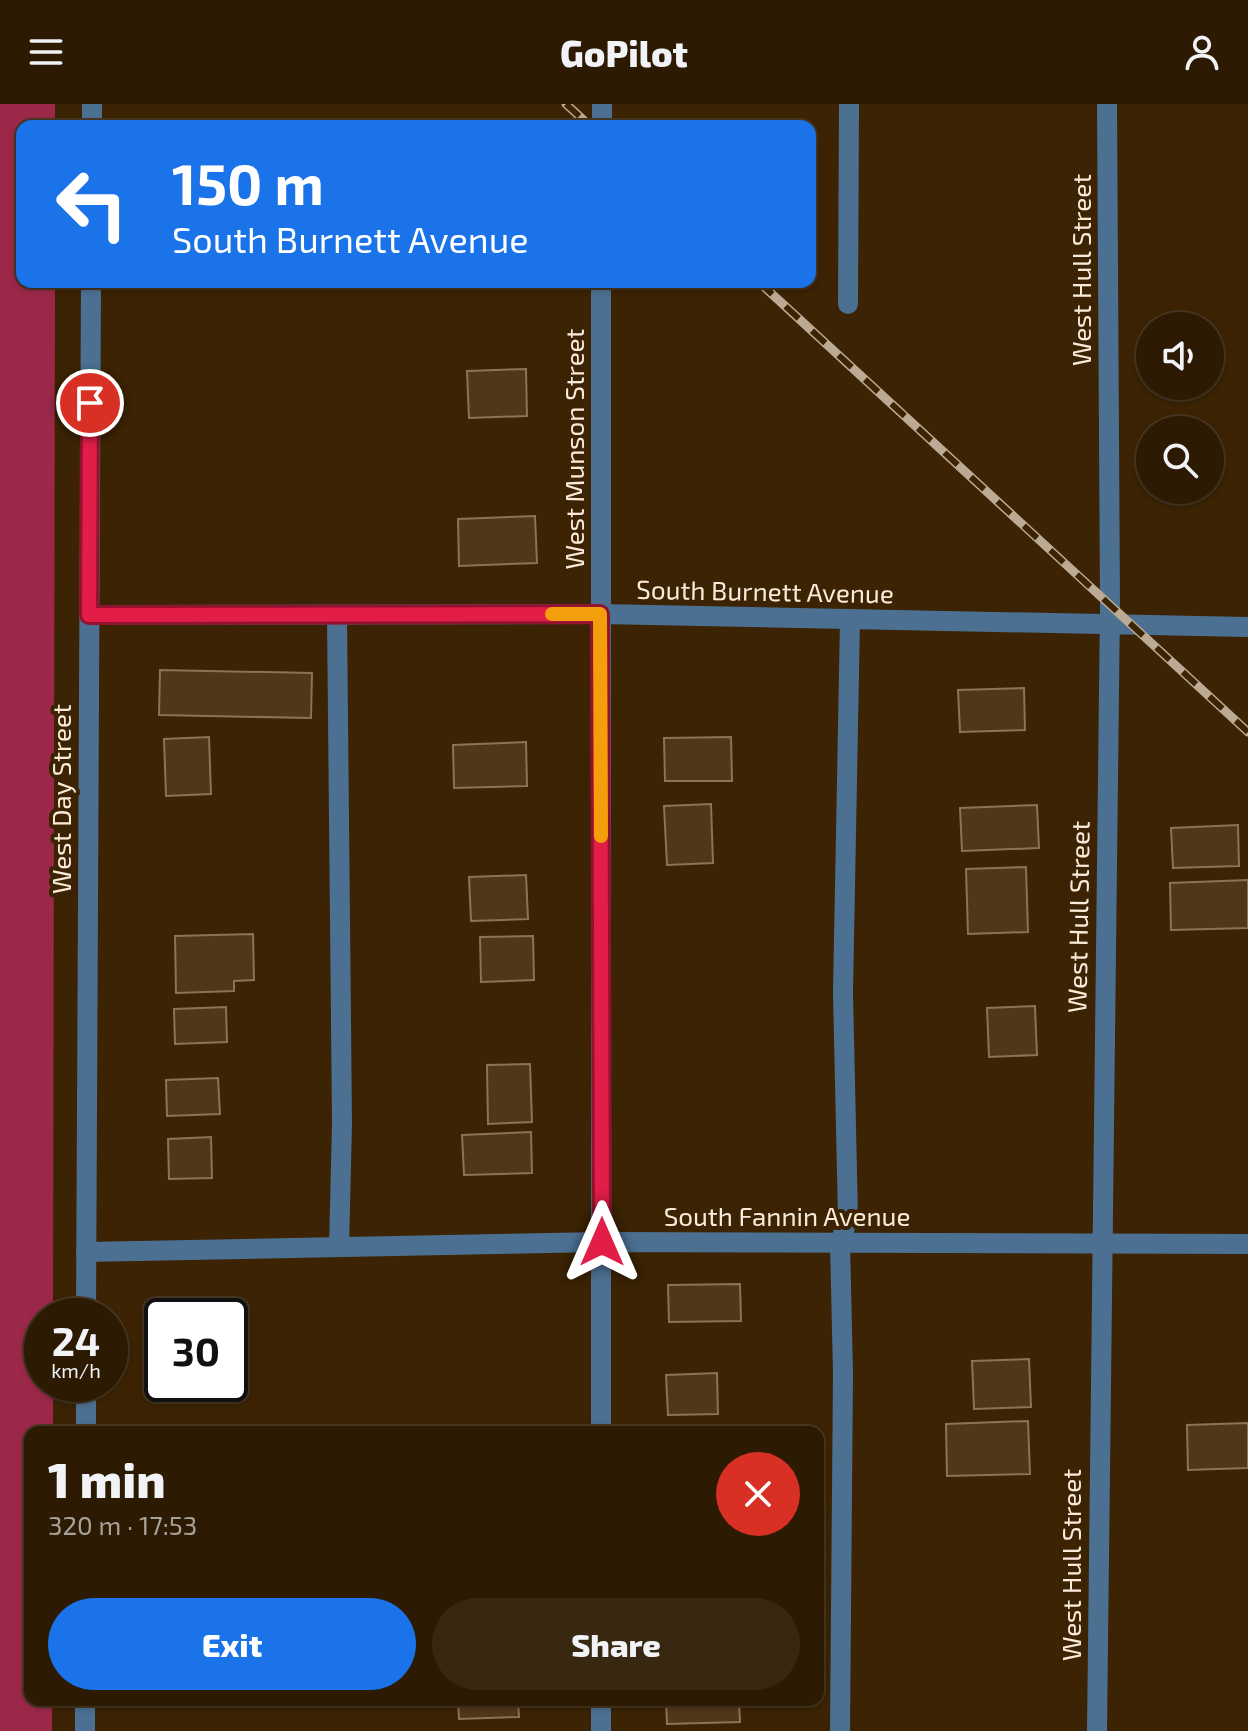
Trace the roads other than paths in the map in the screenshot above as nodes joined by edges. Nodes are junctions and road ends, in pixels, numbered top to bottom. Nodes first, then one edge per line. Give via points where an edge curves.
1 (849, 104) edge
2 (1107, 104) edge
3 (91, 288) edge
4 (601, 288) edge
5 (848, 304) dead end
6 (600, 614) junction
7 (89, 615) junction
8 (337, 615) junction
9 (850, 620) junction
10 (1110, 626) junction
11 (1248, 627) edge
12 (602, 1242) junction
13 (840, 1243) junction
14 (1100, 1244) junction
15 (1248, 1244) edge
16 (339, 1247) junction
17 (86, 1252) junction
18 (86, 1298) edge
19 (86, 1402) edge
20 (86, 1426) edge
21 (601, 1426) edge
22 (85, 1706) edge
23 (601, 1706) edge
24 (85, 1731) edge
25 (601, 1731) edge
26 (840, 1731) edge
27 (1097, 1731) edge

1 - 5 street
2 - 10 street, West Hull Street
3 - 7 street, West Day Street
4 - 6 street, West Munson Street
6 - 8 street, South Burnett Avenue
6 - 9 street, South Burnett Avenue
6 - 12 street, West Munson Street
7 - 8 street, South Burnett Avenue
7 - 17 street, West Day Street
8 - 16 street
9 - 10 street, South Burnett Avenue
9 - 13 street via 843,992 848,1218
10 - 11 street, South Burnett Avenue
10 - 14 street, West Hull Street
12 - 13 street, South Fannin Avenue
12 - 16 street, South Fannin Avenue
12 - 21 street, West Munson Street
13 - 14 street, South Fannin Avenue
13 - 26 street
14 - 15 street, South Fannin Avenue
14 - 27 street, West Hull Street
16 - 17 street, South Fannin Avenue
17 - 18 street, West Day Street
19 - 20 street
22 - 24 street
23 - 25 street

